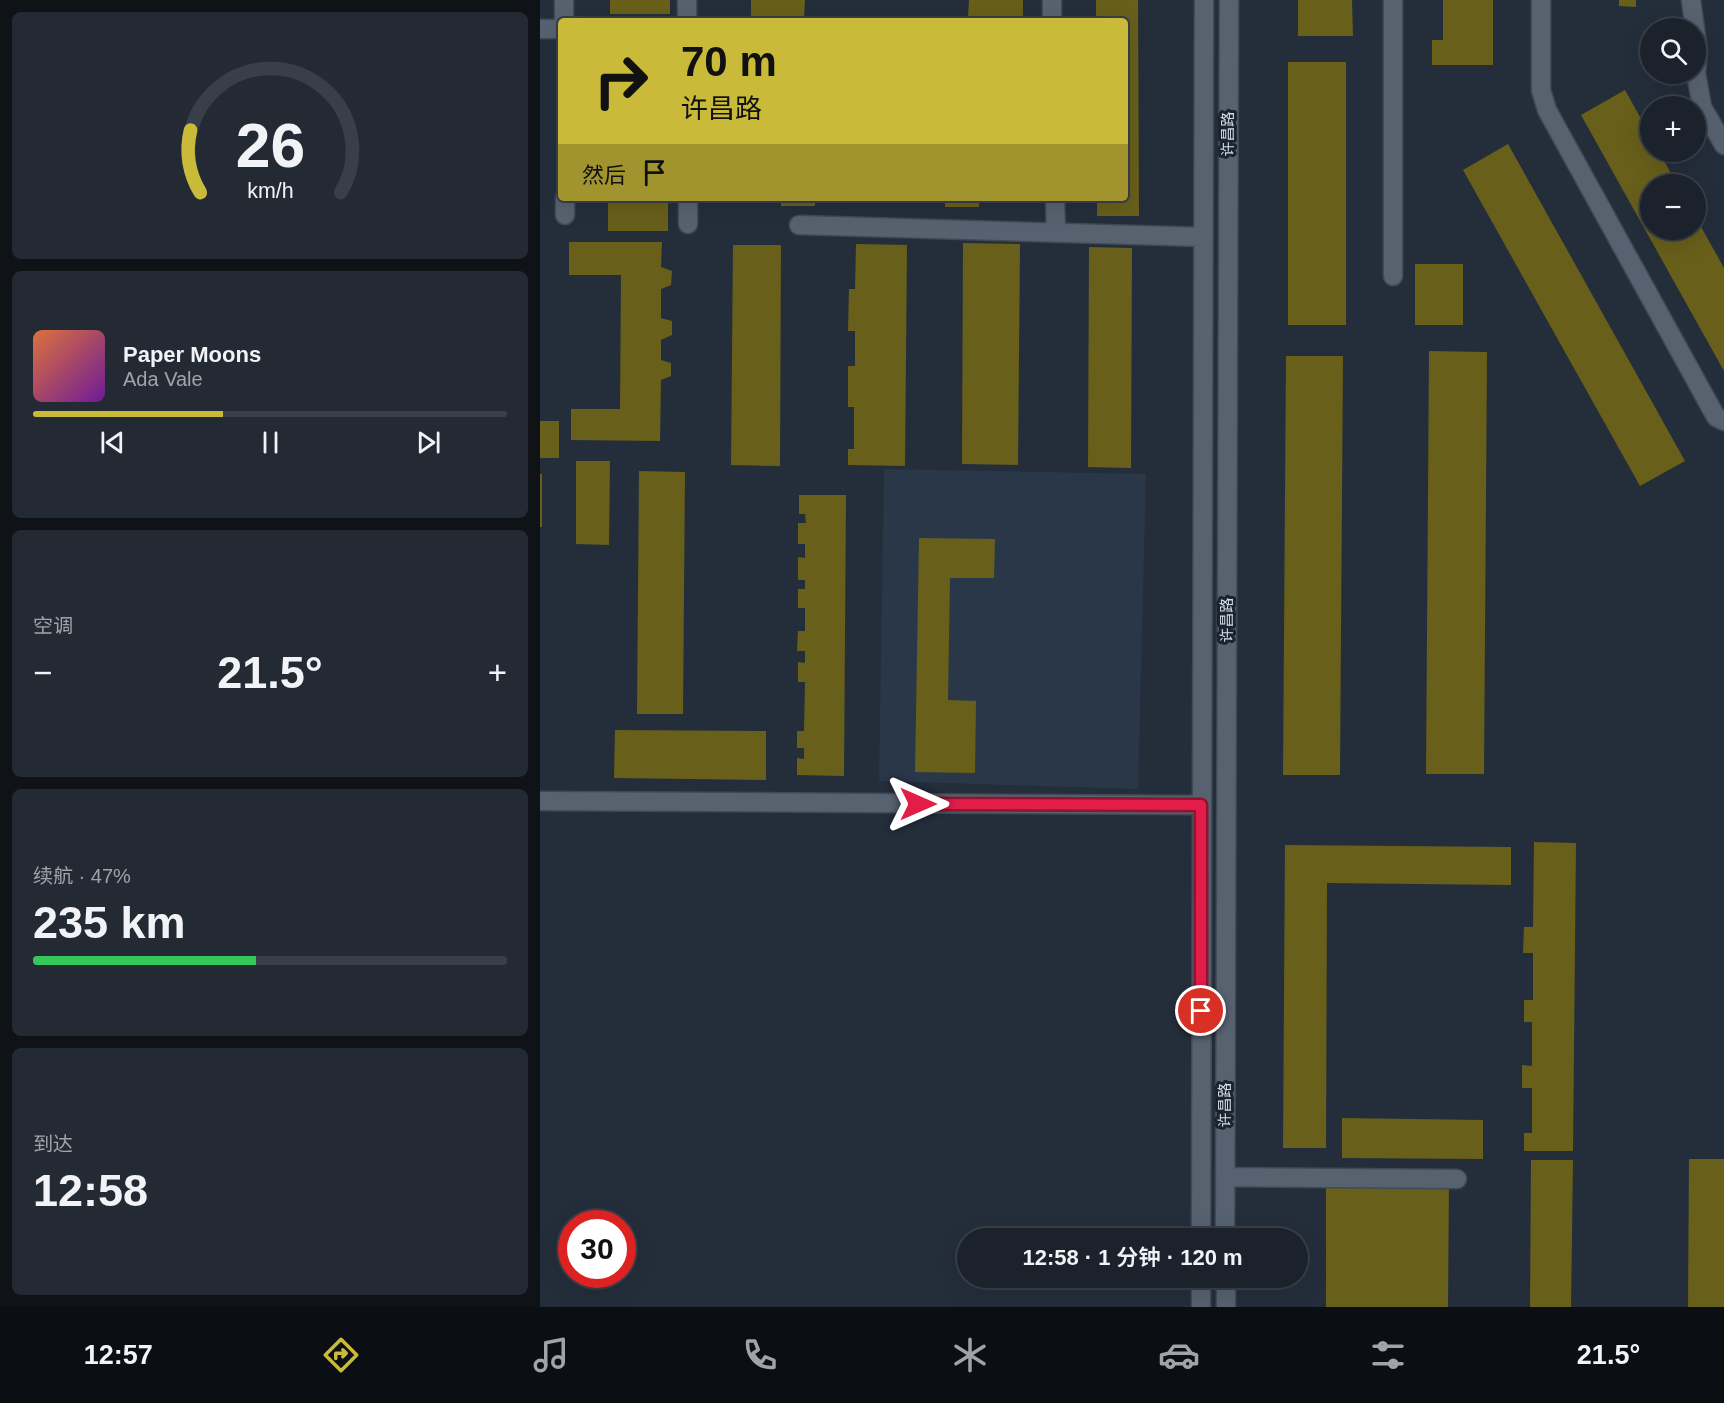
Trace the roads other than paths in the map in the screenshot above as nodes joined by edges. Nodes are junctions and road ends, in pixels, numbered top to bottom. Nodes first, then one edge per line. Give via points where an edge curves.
1 (564, 0) edge
2 (687, 0) edge
3 (1052, 0) edge
4 (1204, 0) edge
5 (1229, 0) edge
6 (1393, 0) edge
7 (1541, 0) edge
8 (1691, 0) edge
9 (564, 18) edge
10 (687, 18) edge
11 (1052, 18) edge
12 (540, 29) edge
13 (558, 29) edge
14 (1724, 145) edge
15 (688, 201) edge
16 (1055, 201) edge
17 (688, 224) dead end
18 (799, 225) dead end
19 (1056, 233) junction
20 (1203, 237) junction
21 (1393, 276) dead end
22 (1724, 421) edge
23 (540, 801) edge
24 (1201, 805) junction
25 (1225, 1177) junction
26 (1457, 1179) dead end
27 (1201, 1228) edge
28 (1225, 1228) edge
29 (1202, 1288) edge
30 (1226, 1288) edge
31 (1202, 1307) edge
32 (1226, 1307) edge

1 - 9 street
2 - 10 street
3 - 11 street
4 - 20 street, 许昌路
5 - 25 street, 许昌路
6 - 21 street
7 - 22 street via 1541,90 1547,110 1716,417
8 - 14 street via 1698,51 1695,73 1702,107
12 - 13 street
15 - 17 street
16 - 19 street
18 - 19 street
19 - 20 street
20 - 24 street, 许昌路
23 - 24 street
24 - 27 street, 许昌路
25 - 26 street
25 - 28 street, 许昌路
29 - 31 street
30 - 32 street

